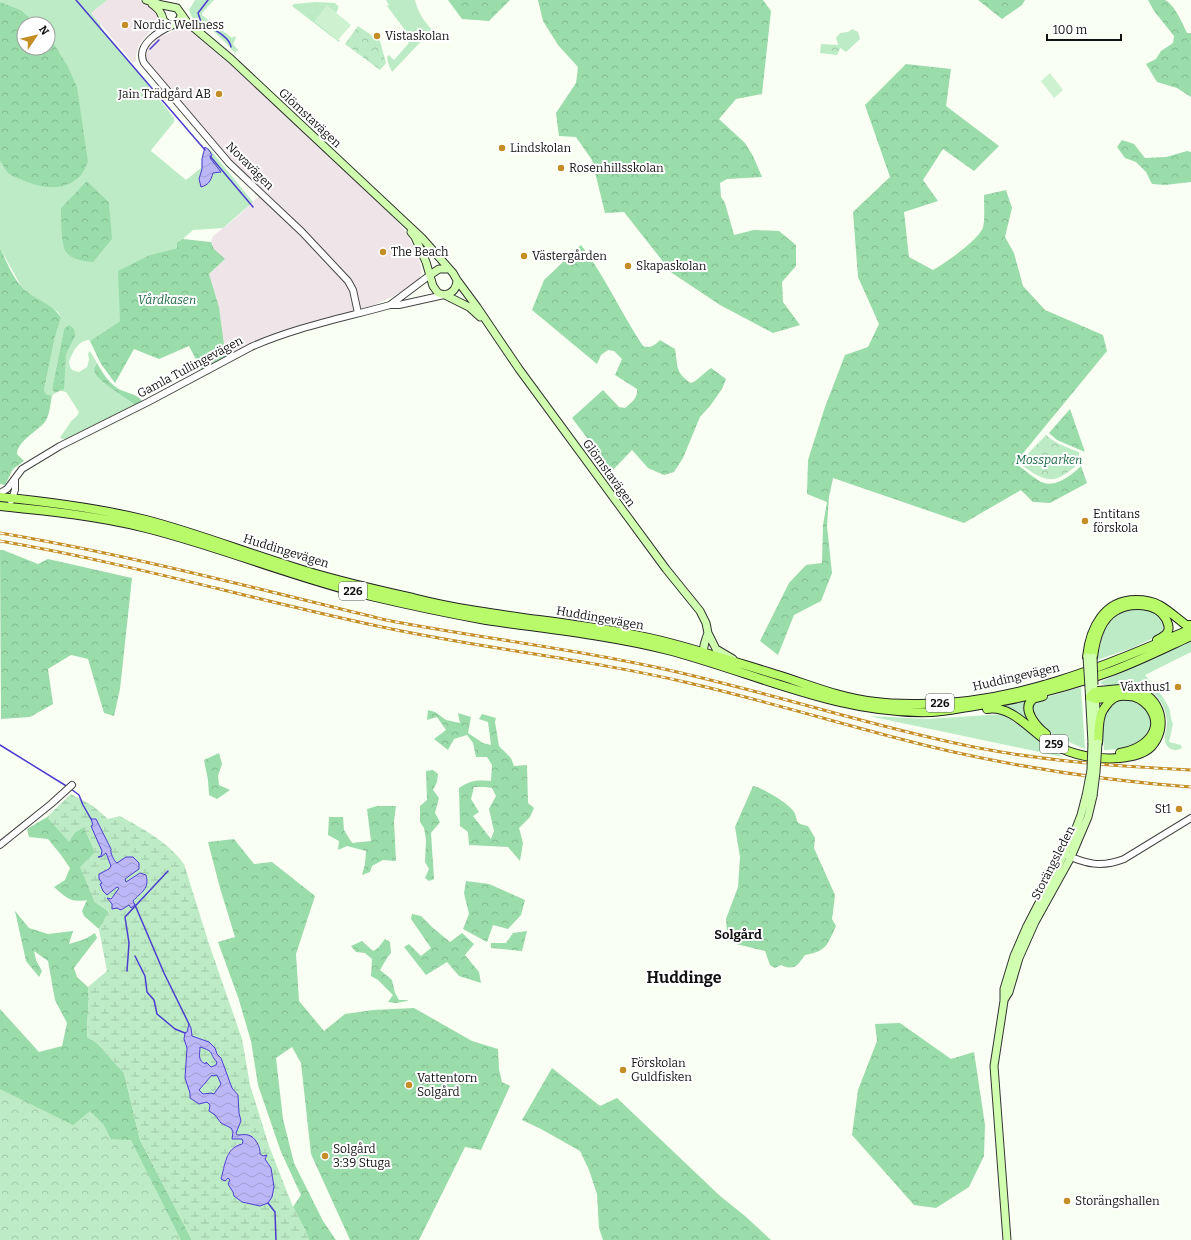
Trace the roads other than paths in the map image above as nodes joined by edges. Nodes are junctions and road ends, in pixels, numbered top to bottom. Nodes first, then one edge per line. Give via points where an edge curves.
1 (148, 1) edge
2 (169, 7) junction
3 (181, 15) junction
4 (162, 17) junction
5 (173, 25) junction
6 (157, 33) junction
7 (200, 34) junction
8 (403, 220) junction
9 (449, 269) junction
10 (430, 275) junction
11 (457, 280) junction
12 (444, 295) junction
13 (390, 304) junction
14 (358, 313) junction
15 (489, 325) junction
16 (15, 479) junction
17 (0, 493) edge
18 (0, 497) edge
19 (13, 498) junction
20 (2, 506) edge
21 (1191, 625) edge
22 (1191, 629) edge
23 (708, 634) junction
24 (1191, 636) edge
25 (703, 652) junction
26 (1137, 652) junction
27 (1090, 657) junction
28 (707, 661) junction
29 (741, 664) junction
30 (1078, 682) junction
31 (1093, 692) junction
32 (1115, 697) junction
33 (968, 707) junction
34 (1095, 743) junction
35 (70, 787) dead end
36 (1191, 818) edge
37 (0, 845) edge
38 (1067, 856) junction
39 (1007, 1240) edge

1 - 2 main road, Glömstavägen
1 - 4 main road, Glömstavägen via 157,8
2 - 3 main road, Glömstavägen via 177,8
2 - 4 main road via 164,9
3 - 5 main road via 180,20
3 - 7 main road, Glömstavägen
4 - 5 main road, Glömstavägen via 167,24
4 - 6 street, Novavägen
5 - 6 street, Novavägen
5 - 7 main road, Glömstavägen
6 - 14 street, Novavägen via 144,48 144,63 229,163 302,232 348,281 353,290
7 - 8 main road, Glömstavägen via 231,59
8 - 9 main road, Glömstavägen
8 - 10 main road, Glömstavägen via 418,243
9 - 10 main road via 439,269
9 - 11 main road, Glömstavägen
10 - 12 main road, Glömstavägen via 436,290
10 - 13 street, Gamla Tullingevägen
11 - 12 main road via 454,290
11 - 15 main road, Glömstavägen
12 - 13 street, Gamla Tullingevägen via 399,305
12 - 15 main road, Glömstavägen via 469,307
13 - 14 street, Gamla Tullingevägen
14 - 16 street, Gamla Tullingevägen via 251,347 60,446 22,469
15 - 23 main road, Glömstavägen via 666,569 696,606 706,623
16 - 17 street, Gamla Tullingevägen
16 - 19 street
18 - 19 main road, Huddingevägen / 226
19 - 20 street
19 - 25 main road, Huddingevägen / 226 via 99,510 148,521 298,569 417,600 609,631
20 - 28 main road, Huddingevägen / 226 via 99,518 146,528 296,575 386,599 483,619 624,640
21 - 27 main road via 1186,625 1160,605 1145,600 1126,600 1110,607 1100,617 1088,647
22 - 26 main road, Huddingevägen / 226
23 - 25 main road
23 - 29 main road, Glömstavägen via 716,649
24 - 30 main road, Huddingevägen / 226 via 1113,670
25 - 28 main road
25 - 29 main road, Huddingevägen / 226
26 - 27 main road via 1168,631 1164,616 1154,608 1142,605 1114,611 1098,632
26 - 29 main road, Huddingevägen / 226 via 1109,664 1034,688 996,696 925,704 875,702 850,697
27 - 31 main road, Storängsleden, bridge
28 - 33 main road, Huddingevägen / 226 via 784,687 859,706 904,712 934,712
30 - 32 main road via 1063,690 1034,699 1028,709 1031,718 1042,730 1068,746 1094,754 1112,754 1138,748 1149,738 1153,733 1155,721 1144,701 1135,696
30 - 33 main road, Huddingevägen / 226 via 998,703
31 - 32 main road
31 - 33 main road, 259 via 1134,689 1152,699 1162,717 1158,738 1152,746 1128,757 1095,759 1066,751 1007,711
31 - 34 main road, Storängsleden
32 - 34 main road via 1100,716
34 - 38 main road, Storängsleden, bridge via 1096,772 1088,817
35 - 37 street
36 - 38 street via 1112,864 1097,865
38 - 39 main road, Storängsleden via 1027,926 1004,989 994,1066

